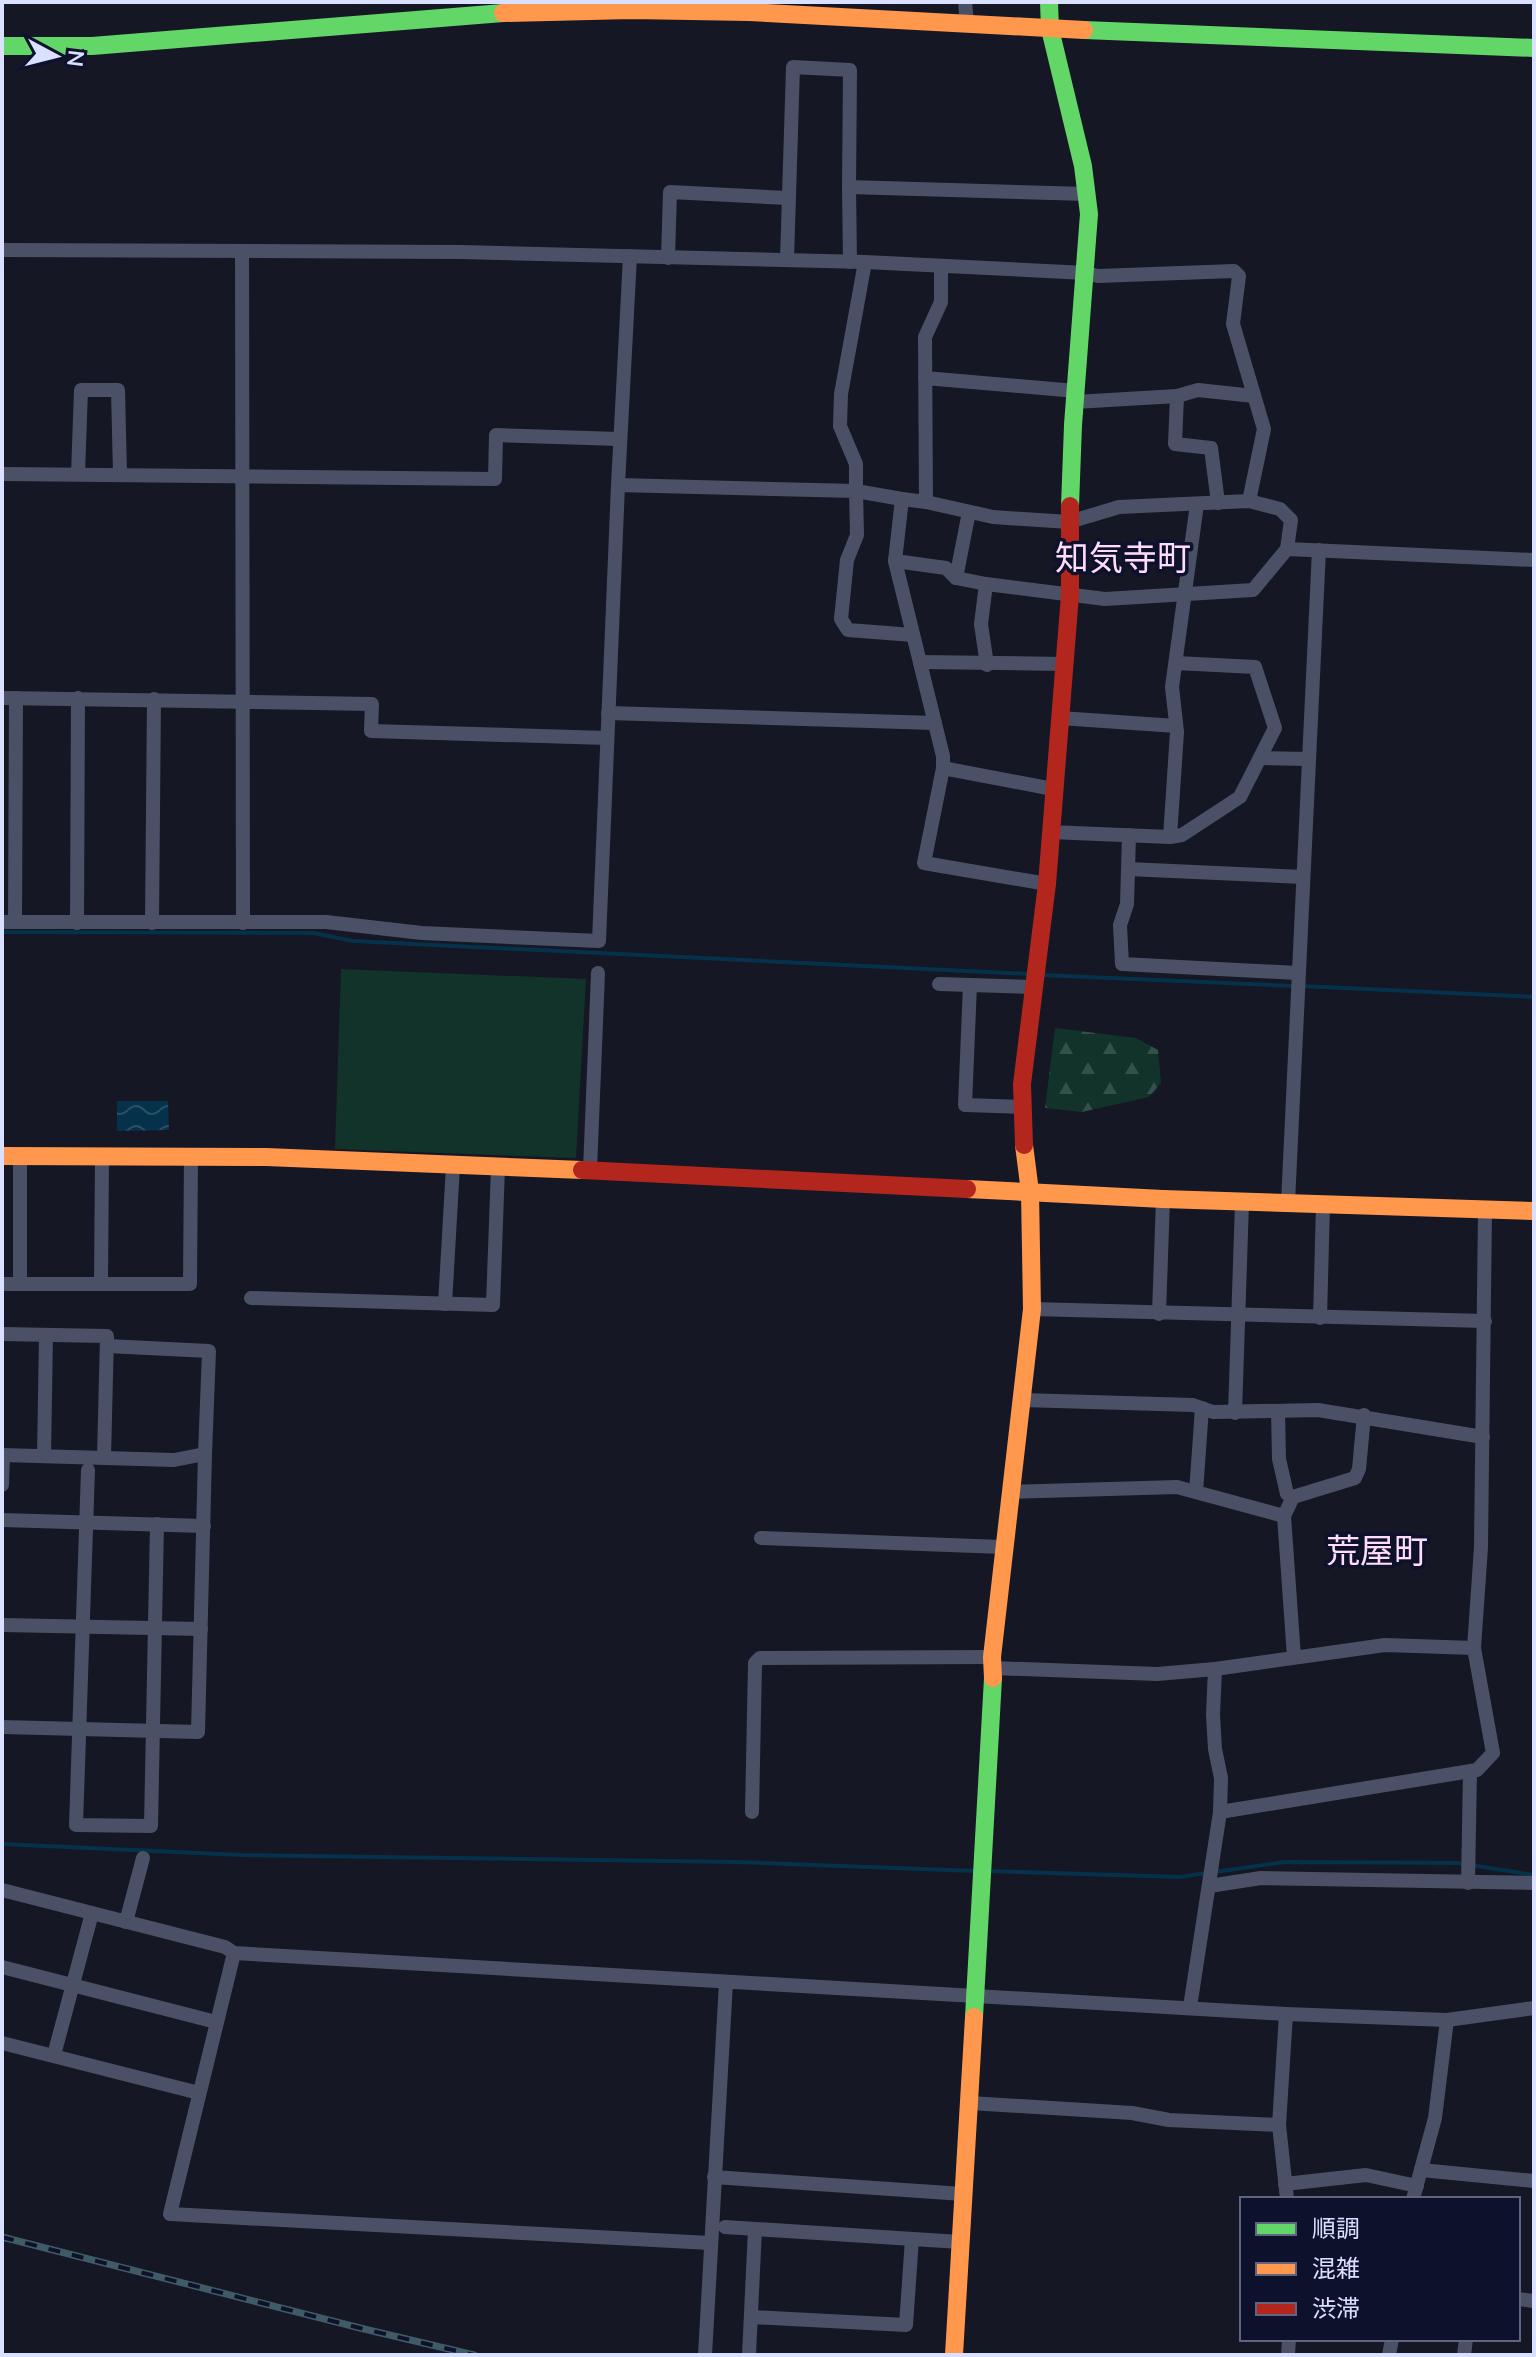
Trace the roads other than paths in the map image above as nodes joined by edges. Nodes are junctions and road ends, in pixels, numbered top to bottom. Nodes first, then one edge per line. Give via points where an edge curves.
1 (965, 2) edge
2 (1049, 2) edge
3 (693, 7) edge
4 (722, 7) edge
5 (967, 24) junction
6 (1050, 29) junction
7 (2, 46) edge
8 (1534, 48) edge
9 (849, 187) junction
10 (1087, 194) junction
11 (787, 198) junction
12 (2, 250) edge
13 (242, 251) junction
14 (630, 256) junction
15 (668, 258) junction
16 (787, 260) junction
17 (858, 262) junction
18 (941, 266) junction
19 (1086, 273) junction
20 (925, 378) junction
21 (1075, 396) junction
22 (1177, 396) junction
23 (1254, 396) junction
24 (619, 439) junction
25 (2, 474) edge
26 (78, 474) junction
27 (120, 474) junction
28 (243, 475) junction
29 (618, 485) junction
30 (856, 491) junction
31 (902, 499) junction
32 (1249, 501) junction
33 (926, 502) junction
34 (1218, 503) junction
35 (1197, 504) junction
36 (969, 512) junction
37 (1069, 522) junction
38 (1287, 549) junction
39 (1319, 550) junction
40 (1534, 560) edge
41 (895, 561) junction
42 (956, 578) junction
43 (986, 584) junction
44 (1185, 594) junction
45 (1070, 595) junction
46 (913, 635) junction
47 (920, 662) junction
48 (1176, 663) junction
49 (1064, 664) junction
50 (987, 665) junction
51 (9, 698) edge
52 (78, 698) junction
53 (154, 699) junction
54 (243, 700) junction
55 (608, 713) junction
56 (1060, 718) junction
57 (935, 723) junction
58 (1176, 726) junction
59 (607, 738) junction
60 (1260, 758) junction
61 (1309, 759) junction
62 (943, 768) junction
63 (1053, 789) junction
64 (1050, 832) junction
65 (1129, 835) junction
66 (1170, 837) junction
67 (1128, 869) junction
68 (1303, 877) junction
69 (1047, 884) junction
70 (9, 922) edge
71 (77, 923) junction
72 (152, 923) junction
73 (243, 923) junction
74 (598, 973) dead end
75 (1298, 982) junction
76 (939, 984) dead end
77 (970, 985) junction
78 (1034, 987) junction
79 (1022, 1107) junction
80 (11, 1156) edge
81 (102, 1156) junction
82 (191, 1156) junction
83 (453, 1166) junction
84 (498, 1167) junction
85 (590, 1170) junction
86 (1030, 1192) junction
87 (1163, 1199) junction
88 (1242, 1203) junction
89 (1288, 1203) junction
90 (1323, 1205) junction
91 (1485, 1210) junction
92 (1534, 1211) edge
93 (101, 1283) junction
94 (2, 1284) edge
95 (20, 1284) junction
96 (251, 1298) dead end
97 (445, 1304) junction
98 (1032, 1309) junction
99 (1159, 1314) junction
100 (1240, 1316) junction
101 (1320, 1318) junction
102 (1485, 1321) junction
103 (2, 1334) edge
104 (46, 1335) junction
105 (107, 1346) junction
106 (1022, 1400) junction
107 (1202, 1408) junction
108 (1278, 1411) junction
109 (1235, 1413) junction
110 (1364, 1415) junction
111 (1483, 1437) junction
112 (205, 1454) junction
113 (2, 1455) edge
114 (44, 1456) junction
115 (104, 1457) junction
116 (88, 1470) dead end
117 (2, 1485) edge
118 (1011, 1492) junction
119 (1196, 1492) junction
120 (1293, 1497) junction
121 (1284, 1516) junction
122 (2, 1520) edge
123 (86, 1521) junction
124 (157, 1524) junction
125 (204, 1526) junction
126 (761, 1538) dead end
127 (1002, 1547) junction
128 (2, 1625) edge
129 (83, 1626) junction
130 (155, 1628) junction
131 (201, 1629) junction
132 (1474, 1648) junction
133 (1294, 1657) junction
134 (993, 1662) junction
135 (1215, 1669) junction
136 (2, 1727) edge
137 (80, 1729) junction
138 (154, 1731) junction
139 (1470, 1772) junction
140 (752, 1812) dead end
141 (1220, 1812) junction
142 (143, 1858) dead end
143 (1211, 1877) junction
144 (1468, 1881) junction
145 (1534, 1883) edge
146 (2, 1890) edge
147 (92, 1913) junction
148 (126, 1922) junction
149 (234, 1953) junction
150 (2, 1967) edge
151 (726, 1982) junction
152 (72, 1987) junction
153 (974, 1997) junction
154 (1190, 2007) junction
155 (1534, 2008) edge
156 (1286, 2014) junction
157 (1447, 2020) junction
158 (216, 2022) junction
159 (2, 2043) edge
160 (54, 2055) junction
161 (199, 2093) junction
162 (970, 2103) junction
163 (1279, 2125) junction
164 (1421, 2170) junction
165 (714, 2177) junction
166 (1534, 2181) edge
167 (1286, 2191) edge
168 (1415, 2192) edge
169 (963, 2194) junction
170 (725, 2227) dead end
171 (755, 2229) junction
172 (912, 2239) junction
173 (960, 2242) junction
174 (710, 2243) junction
175 (751, 2317) junction
176 (705, 2355) edge
177 (749, 2355) edge
178 (954, 2355) edge

1 - 5 street
2 - 6 main road
3 - 4 main road
3 - 7 main road via 500,13 92,46
4 - 5 main road
5 - 6 main road
6 - 8 main road
6 - 10 main road
9 - 10 street
9 - 11 street via 850,70 793,67
9 - 17 street
10 - 19 main road
11 - 15 street via 670,192
11 - 16 street
12 - 13 street
13 - 14 street
13 - 28 street
14 - 15 street
14 - 24 street
15 - 16 street
16 - 17 street
17 - 18 street
17 - 30 street via 840,426 856,464
18 - 19 street
18 - 20 street via 941,302 925,337
19 - 21 main road
19 - 23 street via 1234,271 1239,276 1233,324
20 - 21 street
20 - 33 street
21 - 22 street
21 - 37 main road
22 - 23 street via 1198,390
22 - 34 street via 1175,444 1211,448
23 - 32 street via 1264,429
24 - 28 street via 496,435 495,479
24 - 29 street
25 - 26 street
26 - 27 street
26 - 27 street via 81,390 118,390
27 - 28 street
28 - 54 street
29 - 30 street
29 - 55 street
30 - 31 street
30 - 46 street via 857,535 847,560 841,619 848,630
31 - 33 street
31 - 41 street
32 - 34 street
32 - 38 street via 1280,509 1291,520
33 - 36 street
34 - 35 street
35 - 37 street via 1119,507
35 - 44 street
36 - 37 street
36 - 42 street
37 - 45 main road
38 - 39 street
38 - 44 street via 1253,590
39 - 40 street
39 - 61 street
41 - 42 street via 946,568
41 - 46 street
42 - 43 street
43 - 45 street
43 - 50 street via 981,624
44 - 45 street via 1105,599
44 - 48 street
45 - 49 main road
46 - 47 street
47 - 50 street
47 - 57 street
48 - 58 street
48 - 60 street via 1255,667 1275,728
49 - 50 street
49 - 56 main road
51 - 52 street
51 - 70 street
52 - 53 street
52 - 71 street
53 - 54 street
53 - 72 street
54 - 59 street via 372,704 371,731
54 - 73 street
55 - 57 street
55 - 59 street
56 - 58 street
56 - 63 main road
57 - 62 street
58 - 66 street
59 - 73 street via 599,941 326,922
60 - 61 street
60 - 66 street via 1240,797 1182,835
61 - 68 street
62 - 63 street
62 - 69 street via 924,863
63 - 64 main road
64 - 65 street
64 - 69 main road
65 - 66 street
65 - 67 street
67 - 68 street
67 - 75 street via 1120,925 1122,964
68 - 75 street
69 - 78 main road
70 - 71 street
71 - 72 street
72 - 73 street
74 - 85 street
75 - 89 street
76 - 77 street
77 - 78 street
77 - 79 street via 965,1105
78 - 79 main road
79 - 86 main road
80 - 81 main road
80 - 95 street
81 - 82 main road
81 - 93 street
82 - 83 main road
82 - 93 street via 190,1284
83 - 84 main road
83 - 97 street
84 - 85 main road
84 - 97 street via 493,1305
85 - 86 main road
86 - 87 main road
86 - 98 main road
87 - 88 main road
87 - 99 street
88 - 89 main road
88 - 100 street
89 - 90 main road
90 - 91 main road
90 - 101 street
91 - 92 main road
91 - 102 street
93 - 95 street
94 - 95 street
96 - 97 street
98 - 99 street
98 - 106 main road
99 - 100 street
100 - 101 street
100 - 109 street
101 - 102 street
102 - 111 street
103 - 104 street
104 - 105 street via 107,1336
104 - 114 street
105 - 112 street via 209,1351
105 - 115 street
106 - 107 street
106 - 118 main road
107 - 109 street
107 - 119 street
108 - 109 street
108 - 110 street
108 - 120 street via 1279,1459 1287,1494
110 - 111 street
110 - 120 street via 1355,1478
111 - 132 street
112 - 115 street via 174,1460
112 - 125 street
113 - 114 street
113 - 117 street
114 - 115 street
116 - 123 street
118 - 119 street via 1177,1487
118 - 127 main road
119 - 121 street
120 - 121 street
121 - 133 street
122 - 123 street
123 - 124 street
123 - 129 street
124 - 125 street
124 - 130 street
125 - 131 street
126 - 127 street
127 - 134 main road
128 - 129 street
129 - 130 street
129 - 137 street
130 - 131 street
130 - 138 street
131 - 138 street via 198,1732
132 - 133 street via 1385,1645
132 - 139 street via 1493,1753
133 - 135 street
134 - 135 street via 1157,1674
134 - 140 street via 760,1658 755,1663
134 - 153 main road
135 - 141 street
136 - 137 street
137 - 138 street
137 - 138 street via 76,1825 151,1826
139 - 141 street
139 - 144 street
141 - 143 street
142 - 148 street
143 - 144 street
143 - 154 street
144 - 145 street
146 - 147 street
147 - 148 street
147 - 152 street
148 - 149 street
149 - 151 street
149 - 158 street
150 - 152 street
151 - 153 street
151 - 165 street
152 - 158 street
152 - 160 street
153 - 154 street
153 - 162 main road
154 - 156 street
155 - 157 street
156 - 157 street
156 - 163 street
157 - 164 street via 1435,2118
158 - 161 street
159 - 160 street
160 - 161 street
161 - 174 street via 170,2214
162 - 163 street
162 - 169 main road
163 - 167 street
164 - 166 street
164 - 168 street
165 - 169 street
165 - 174 street
167 - 168 street via 1366,2175
169 - 173 main road
170 - 171 street
171 - 172 street
171 - 175 street
172 - 173 street
172 - 175 street via 906,2325
173 - 178 main road
174 - 176 street
175 - 177 street

